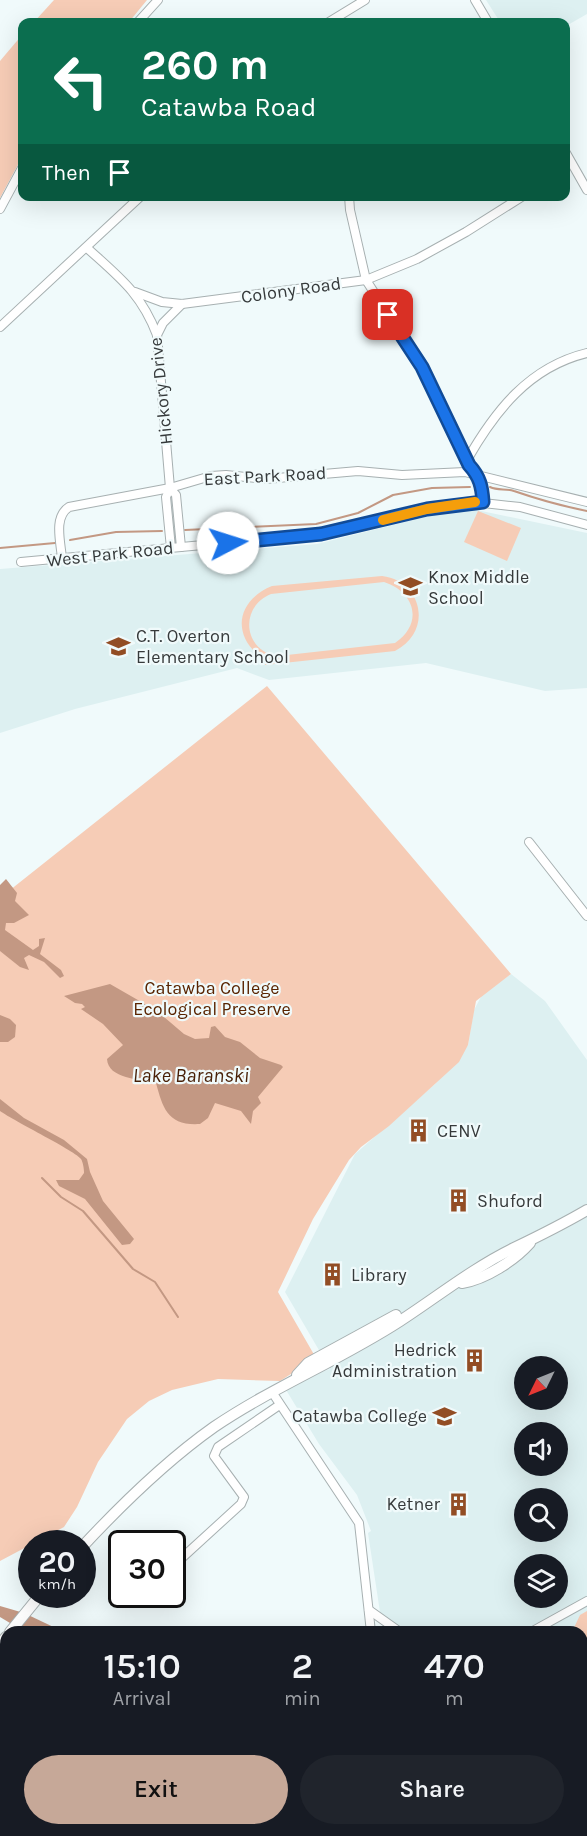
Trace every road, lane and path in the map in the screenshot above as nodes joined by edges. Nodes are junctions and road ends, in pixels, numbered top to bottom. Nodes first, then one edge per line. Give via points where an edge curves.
1 (158, 0) edge
2 (365, 0) edge
3 (475, 0) edge
4 (142, 18) edge
5 (335, 18) edge
6 (486, 18) edge
7 (570, 168) edge
8 (18, 175) edge
9 (587, 190) edge
10 (136, 201) edge
11 (349, 201) edge
12 (515, 201) edge
13 (0, 209) edge
14 (87, 248) junction
15 (366, 280) junction
16 (135, 292) junction
17 (182, 304) junction
18 (0, 327) edge
19 (157, 334) junction
20 (587, 353) edge
21 (467, 460) junction
22 (477, 474) junction
23 (170, 488) junction
24 (483, 502) junction
25 (587, 502) edge
26 (587, 525) edge
27 (181, 547) junction
28 (171, 548) junction
29 (62, 559) junction
30 (21, 562) dead end
31 (529, 842) dead end
32 (587, 916) edge
33 (587, 1210) edge
34 (272, 1392) junction
35 (278, 1406) junction
36 (96, 1534) edge
37 (186, 1555) edge
38 (587, 1601) edge
39 (30, 1608) edge
40 (369, 1610) junction
41 (15, 1626) edge
42 (370, 1626) edge
43 (392, 1626) edge
44 (542, 1626) edge

1 - 4 street
2 - 5 street
3 - 6 street
7 - 9 street
8 - 13 street
10 - 14 street
11 - 15 street
12 - 15 street, Colony Road via 417,259
14 - 16 street, Hickory Drive
14 - 18 street
15 - 17 street, Colony Road
15 - 21 street via 422,367
16 - 17 street, Colony Road via 162,302
16 - 19 street, Hickory Drive
17 - 19 street
19 - 23 street, Hickory Drive
20 - 21 street via 549,367 519,390 488,424
21 - 22 street
22 - 23 street, East Park Road via 358,471 266,479 226,475
22 - 24 street
22 - 25 street, East Park Road
23 - 27 street, Hickory Drive via 176,495
23 - 28 street, Hickory Drive via 166,497
23 - 29 street, East Park Road via 66,509 60,519
24 - 26 street, West Park Road via 520,507
24 - 27 street, West Park Road via 427,509 321,534
27 - 28 street, West Park Road
28 - 29 street, West Park Road
29 - 30 street, West Park Road
31 - 32 street
33 - 34 main road via 515,1248 410,1312 398,1314 308,1364 290,1382
34 - 35 street
34 - 36 main road via 183,1451
35 - 37 street via 218,1447 214,1456 218,1464 244,1497 237,1510
35 - 40 street via 359,1523
38 - 44 street
39 - 41 main road
40 - 42 street
40 - 43 street

